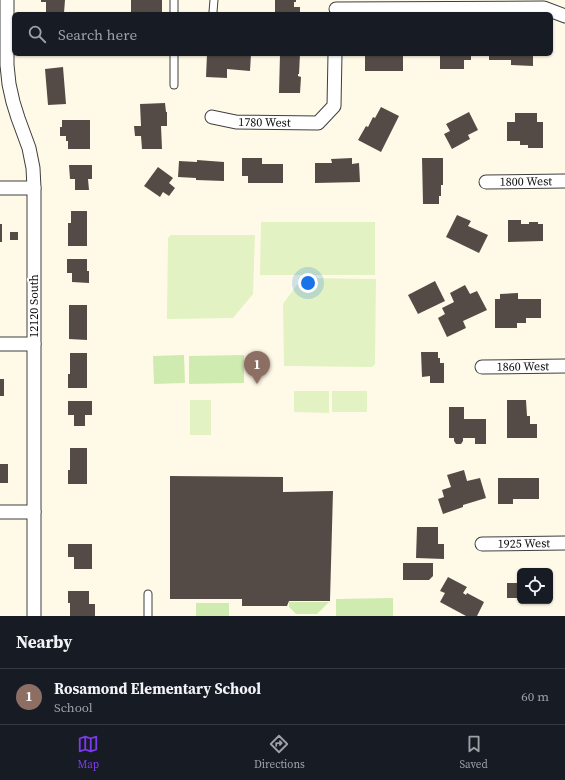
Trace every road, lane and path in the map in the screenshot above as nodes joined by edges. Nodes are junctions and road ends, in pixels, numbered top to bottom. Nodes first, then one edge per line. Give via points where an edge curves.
1 (7, 0) edge
2 (174, 0) edge
3 (214, 0) edge
4 (336, 8) edge
5 (174, 12) edge
6 (214, 12) dead end
7 (565, 16) edge
8 (174, 56) edge
9 (335, 56) edge
10 (174, 85) dead end
11 (212, 117) dead end
12 (565, 181) edge
13 (486, 182) dead end
14 (0, 188) edge
15 (34, 188) junction
16 (0, 344) edge
17 (34, 344) junction
18 (565, 366) edge
19 (482, 367) dead end
20 (0, 512) edge
21 (34, 512) junction
22 (565, 543) edge
23 (482, 544) dead end
24 (148, 594) dead end
25 (34, 616) edge
26 (148, 616) edge

1 - 15 street, 12120 South via 9,84 29,148
2 - 5 lane
3 - 6 lane
4 - 7 street via 544,8
8 - 10 lane
9 - 11 street, 1780 West via 334,106 318,123 236,122
12 - 13 street, 1800 West
14 - 15 street
15 - 17 street, 12120 South
16 - 17 street
17 - 21 street, 12120 South
18 - 19 street, 1860 West
20 - 21 street
21 - 25 street, 12120 South
22 - 23 street, 1925 West
24 - 26 lane

